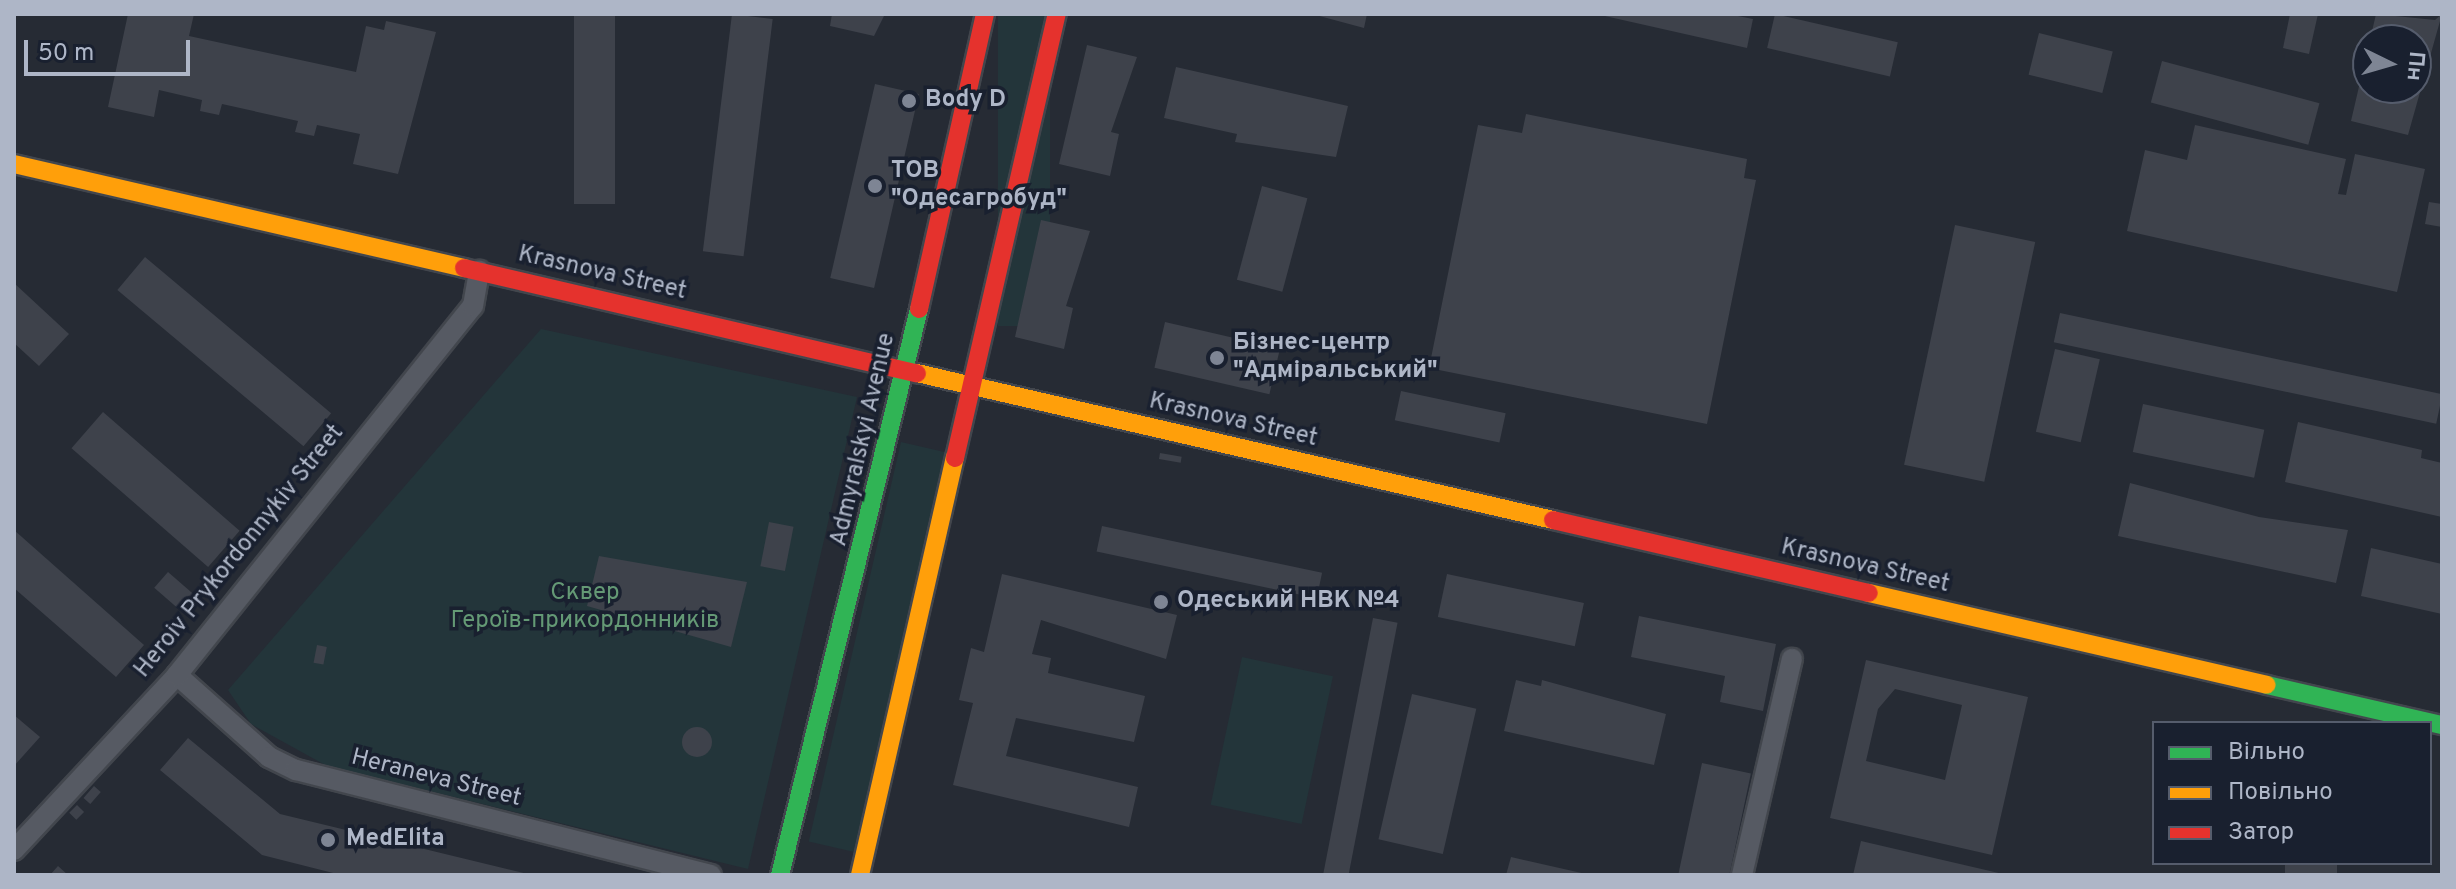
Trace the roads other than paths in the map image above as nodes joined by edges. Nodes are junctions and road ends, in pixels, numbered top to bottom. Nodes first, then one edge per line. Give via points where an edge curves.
1 (985, 14) edge
2 (1057, 14) edge
3 (14, 164) edge
4 (479, 271) junction
5 (905, 368) junction
6 (972, 385) junction
7 (1792, 659) dead end
8 (177, 675) junction
9 (2425, 721) edge
10 (14, 850) edge
11 (711, 875) edge
12 (780, 875) edge
13 (860, 875) edge
14 (1742, 875) edge

1 - 5 main road, Admyralskyi Avenue
2 - 6 main road
3 - 4 main road, Krasnova Street
4 - 5 main road, Krasnova Street
4 - 8 street, Heroiv Prykordonnykiv Street via 473,306
5 - 6 main road, Krasnova Street
5 - 12 main road, Admyralskyi Avenue
6 - 9 main road, Krasnova Street
6 - 13 main road
7 - 14 street
8 - 10 street, Heroiv Prykordonnykiv Street
8 - 11 street, Heraneva Street via 269,757 296,770

